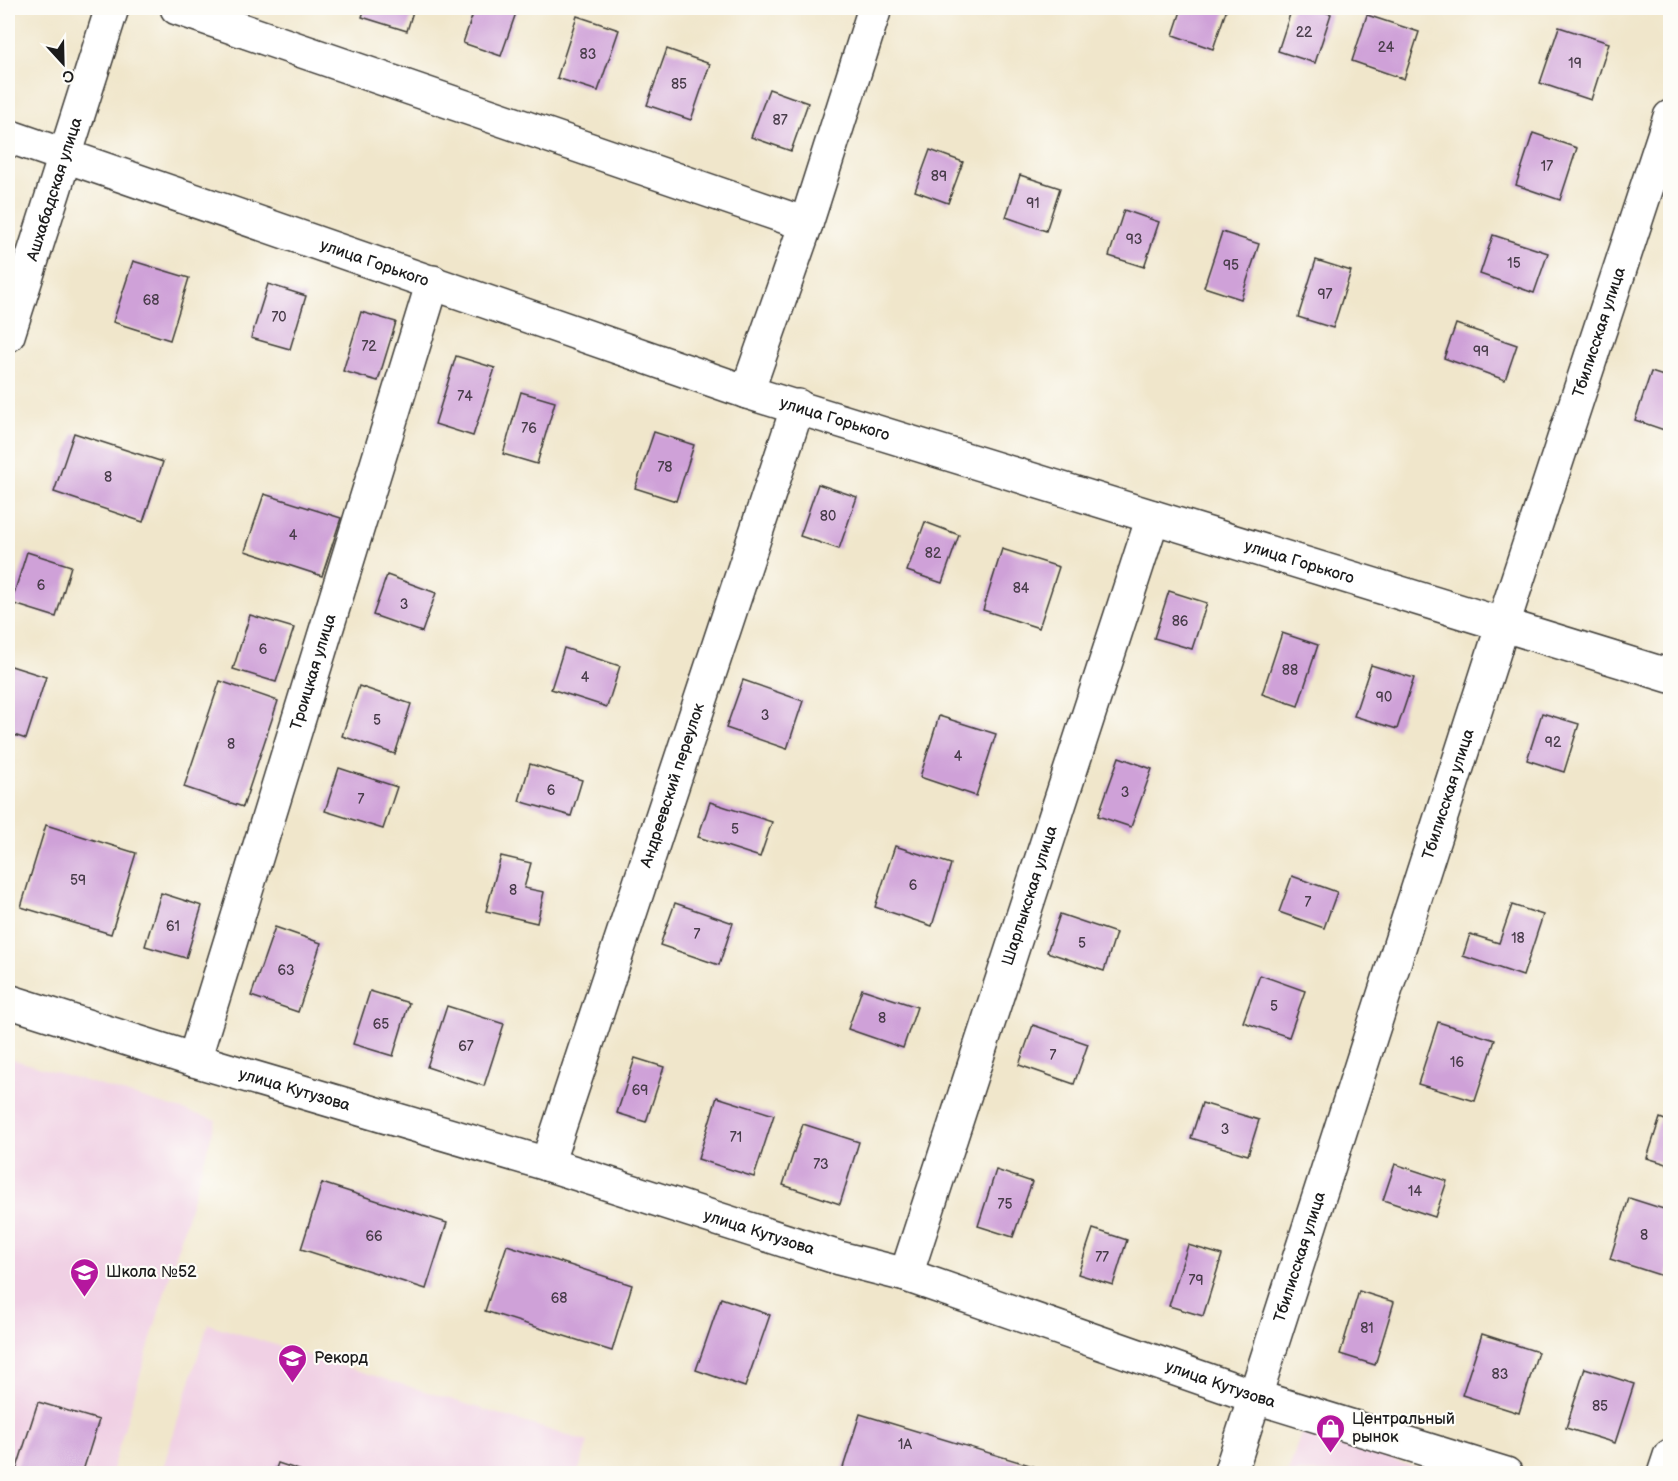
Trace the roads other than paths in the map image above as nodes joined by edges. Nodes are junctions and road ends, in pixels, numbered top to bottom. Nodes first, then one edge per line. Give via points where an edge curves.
1 (112, 8) edge
2 (177, 8) edge
3 (875, 8) edge
4 (1671, 117) edge
5 (8, 136) edge
6 (65, 155) junction
7 (806, 224) junction
8 (433, 282) junction
9 (8, 335) edge
10 (747, 392) junction
11 (798, 406) junction
12 (1153, 517) junction
13 (1503, 624) junction
14 (1671, 676) edge
15 (8, 1001) edge
16 (194, 1060) junction
17 (547, 1164) junction
18 (906, 1275) junction
19 (1256, 1397) junction
20 (1671, 1456) edge
21 (1230, 1473) edge
22 (1506, 1473) edge
23 (1664, 1473) edge

1 - 6 street, Ашхабадская улица
2 - 7 street
3 - 7 street
4 - 13 street, Тбилисская улица
5 - 6 street, улица Горького
6 - 8 street, улица Горького
6 - 9 street, Ашхабадская улица
7 - 10 street
8 - 10 street, улица Горького
8 - 16 street, Троицкая улица
10 - 11 street, улица Горького
11 - 12 street, улица Горького
11 - 17 street, Андреевский переулок
12 - 13 street, улица Горького
12 - 18 street, Шарлыкская улица
13 - 14 street, улица Горького
13 - 19 street, Тбилисская улица
15 - 16 street, улица Кутузова
16 - 17 street, улица Кутузова
17 - 18 street, улица Кутузова via 839,1258
18 - 19 street, улица Кутузова
19 - 21 street, Тбилисская улица
19 - 22 street, улица Кутузова
20 - 23 street

